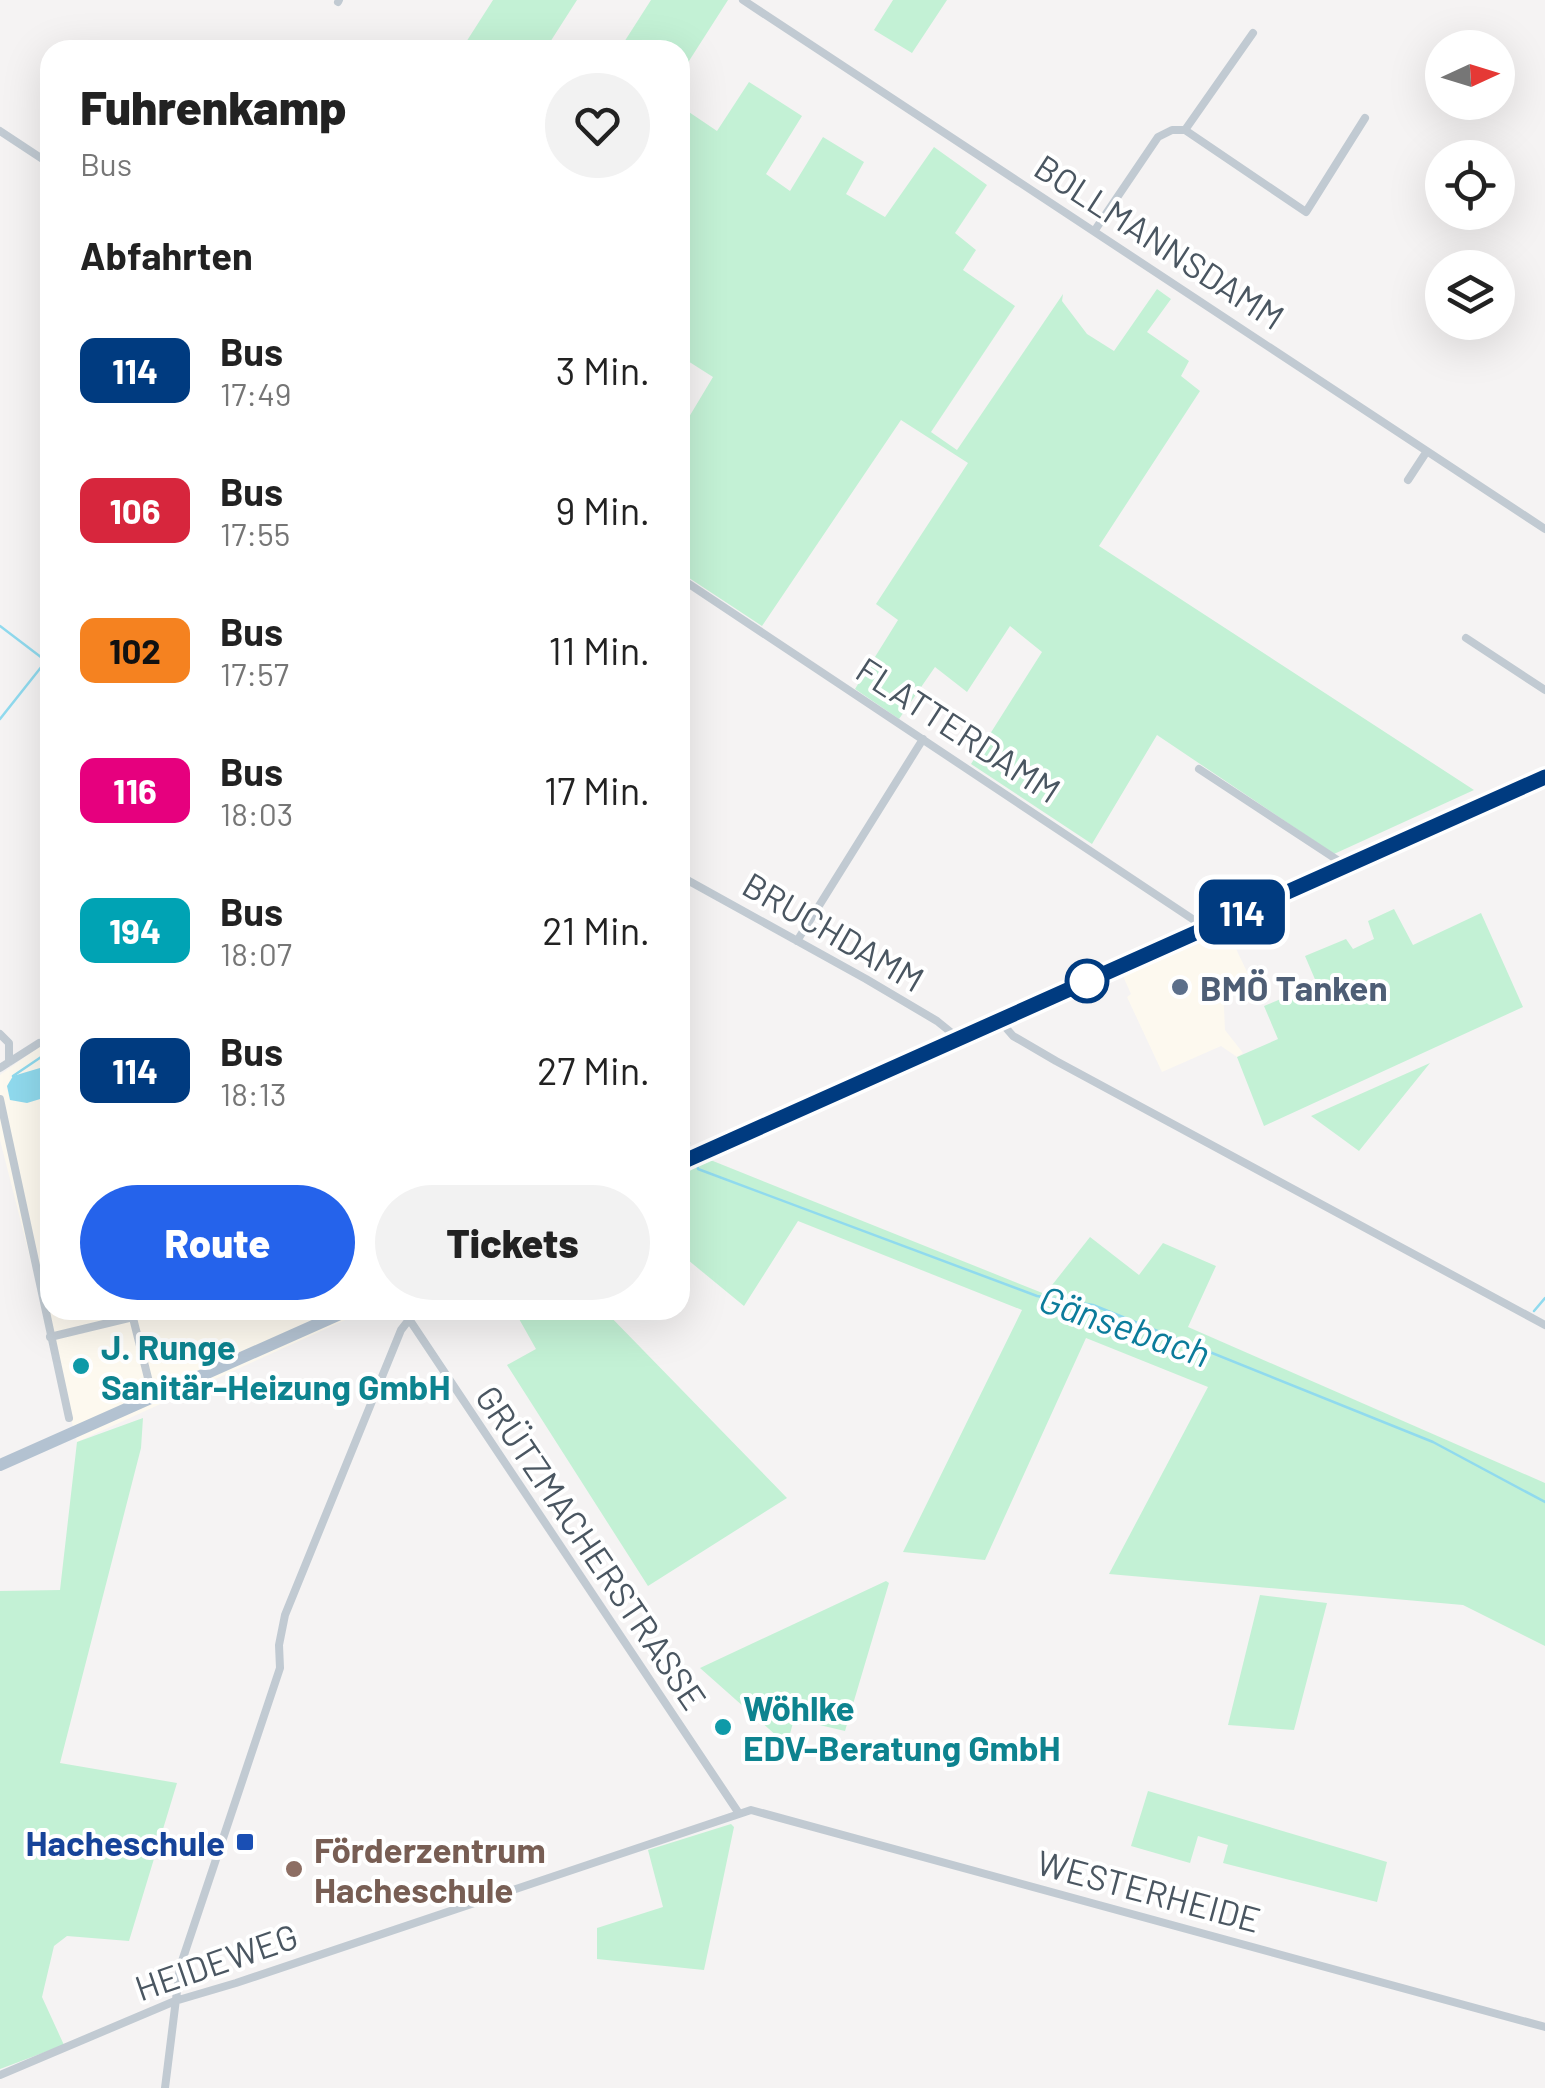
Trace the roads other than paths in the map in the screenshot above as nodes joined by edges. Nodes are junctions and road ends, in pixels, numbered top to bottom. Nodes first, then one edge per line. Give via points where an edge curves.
1 (743, 0) edge
2 (1252, 33) dead end
3 (1365, 118) dead end
4 (1185, 130) junction
5 (0, 131) edge
6 (40, 157) edge
7 (1094, 230) junction
8 (1427, 451) junction
9 (1408, 480) dead end
10 (1545, 529) edge
11 (690, 585) edge
12 (1466, 638) dead end
13 (1545, 690) edge
14 (923, 739) junction
15 (1199, 768) dead end
16 (1545, 777) edge
17 (1346, 866) junction
18 (690, 882) edge
19 (1206, 928) junction
20 (797, 941) junction
21 (1000, 1020) junction
22 (0, 1034) edge
23 (958, 1038) junction
24 (39, 1042) dead end
25 (9, 1062) junction
26 (0, 1068) edge
27 (0, 1099) edge
28 (690, 1158) edge
29 (40, 1289) edge
30 (46, 1320) edge
31 (111, 1320) edge
32 (133, 1320) edge
33 (327, 1320) edge
34 (408, 1321) joint
35 (1545, 1325) edge
36 (50, 1337) junction
37 (152, 1398) junction
38 (68, 1418) dead end
39 (0, 1466) edge
40 (738, 1812) junction
41 (175, 2001) junction
42 (1545, 2027) edge
43 (0, 2076) edge
44 (164, 2088) edge

1 - 7 street, BOLLMANNSDAMM
2 - 4 street
3 - 4 street via 1306,212
4 - 7 street via 1158,137
5 - 6 street
7 - 8 street, BOLLMANNSDAMM
8 - 9 street
8 - 10 street, BOLLMANNSDAMM
11 - 14 street, FLATTERDAMM
12 - 13 street
14 - 19 street, FLATTERDAMM
14 - 20 street
15 - 17 street
16 - 17 main road
17 - 19 main road
18 - 20 street, BRUCHDAMM
19 - 21 main road
20 - 23 street, BRUCHDAMM
21 - 23 main road
21 - 35 street via 1012,1036 1056,1061
22 - 25 street via 10,1043
23 - 28 main road
24 - 25 street
25 - 26 street
27 - 29 street
30 - 36 street
31 - 36 street
32 - 37 street
33 - 37 main road
34 - 40 street, GRÜTZMACHERSTRASSE
34 - 41 street via 285,1615 280,1668 180,1967
36 - 38 street
37 - 39 main road
40 - 41 street, HEIDEWEG
40 - 42 street, WESTERHEIDE via 763,1810
41 - 43 street, HEIDEWEG
41 - 44 street

